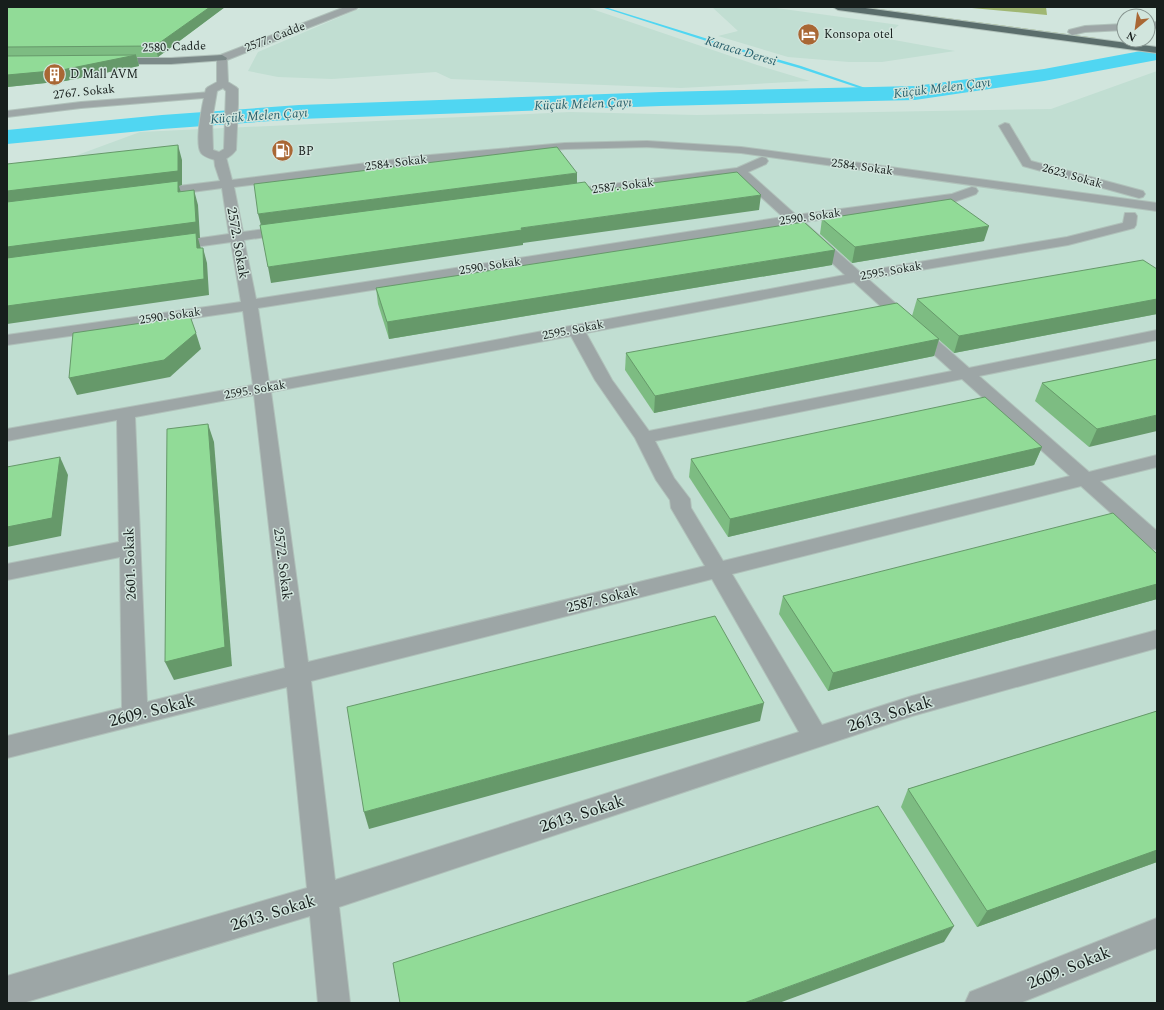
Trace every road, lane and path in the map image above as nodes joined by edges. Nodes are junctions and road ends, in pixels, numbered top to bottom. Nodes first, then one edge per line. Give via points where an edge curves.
1 (353, 7) edge
2 (838, 7) edge
3 (878, 7) edge
4 (1116, 27) edge
5 (1072, 32) junction
6 (1085, 37) junction
7 (1116, 39) edge
8 (1157, 50) edge
9 (222, 58) junction
10 (95, 61) edge
11 (223, 84) junction
12 (210, 99) junction
13 (7, 114) edge
14 (1005, 126) dead end
15 (565, 146) junction
16 (220, 157) junction
17 (762, 161) junction
18 (740, 171) junction
19 (227, 184) junction
20 (972, 191) junction
21 (141, 195) edge
22 (551, 196) edge
23 (1157, 202) edge
24 (1157, 207) edge
25 (1130, 216) junction
26 (792, 219) junction
27 (1157, 220) edge
28 (300, 229) edge
29 (237, 237) junction
30 (158, 248) edge
31 (856, 277) junction
32 (249, 305) junction
33 (576, 330) junction
34 (1157, 335) edge
35 (7, 340) edge
36 (966, 374) junction
37 (262, 389) junction
38 (126, 413) junction
39 (7, 435) edge
40 (644, 438) junction
41 (1157, 461) edge
42 (1085, 479) junction
43 (1157, 543) edge
44 (130, 547) junction
45 (718, 570) junction
46 (7, 572) edge
47 (1157, 639) edge
48 (297, 675) junction
49 (135, 715) junction
50 (816, 738) junction
51 (7, 747) edge
52 (323, 898) junction
53 (1157, 932) edge
54 (7, 992) edge
55 (334, 1003) edge
56 (981, 1003) edge

1 - 9 street, 2577. Cadde
2 - 6 highway
3 - 5 highway
4 - 5 street
5 - 6 highway
6 - 7 highway
6 - 8 highway
9 - 10 main road, 2580. Cadde
9 - 11 street
11 - 12 street via 212,89
11 - 16 street via 232,89 234,102 229,132 230,150
12 - 13 street, 2767. Sokak via 81,105
12 - 16 street via 204,133 207,152
14 - 23 street, 2623. Sokak via 1027,163 1149,197
15 - 17 street, 2584. Sokak via 639,149
15 - 19 street, 2584. Sokak via 430,159
15 - 24 street, 2584. Sokak via 647,144 741,150
16 - 19 street, 2572. Sokak
17 - 18 street, 2587. Sokak
17 - 20 street, 2584. Sokak
18 - 22 street, 2587. Sokak
18 - 26 street
19 - 21 street, 2584. Sokak
19 - 29 street, 2572. Sokak
20 - 25 street, 2584. Sokak
20 - 26 street, 2590. Sokak via 954,198
25 - 27 street, 2584. Sokak
25 - 31 street, 2595. Sokak via 1129,225 1068,241
26 - 31 street
26 - 32 street, 2590. Sokak
28 - 29 street
29 - 30 street
29 - 32 street, 2572. Sokak
31 - 33 street, 2595. Sokak
31 - 36 street
32 - 35 street, 2590. Sokak
32 - 37 street, 2572. Sokak
33 - 37 street, 2595. Sokak
33 - 40 street via 604,380
34 - 36 street
36 - 40 street
36 - 42 street
37 - 38 street, 2595. Sokak
37 - 48 street, 2572. Sokak
38 - 39 street, 2595. Sokak
38 - 44 street, 2601. Sokak
40 - 45 street
41 - 42 street
42 - 43 street
42 - 45 street
44 - 46 street
44 - 49 street, 2601. Sokak
45 - 48 street, 2587. Sokak
45 - 50 street
47 - 50 street, 2613. Sokak via 912,706
48 - 49 street, 2609. Sokak
48 - 52 street, 2572. Sokak
49 - 51 street, 2609. Sokak
50 - 52 street, 2613. Sokak
52 - 54 street, 2613. Sokak
52 - 55 street, 2572. Sokak
53 - 56 street, 2609. Sokak

